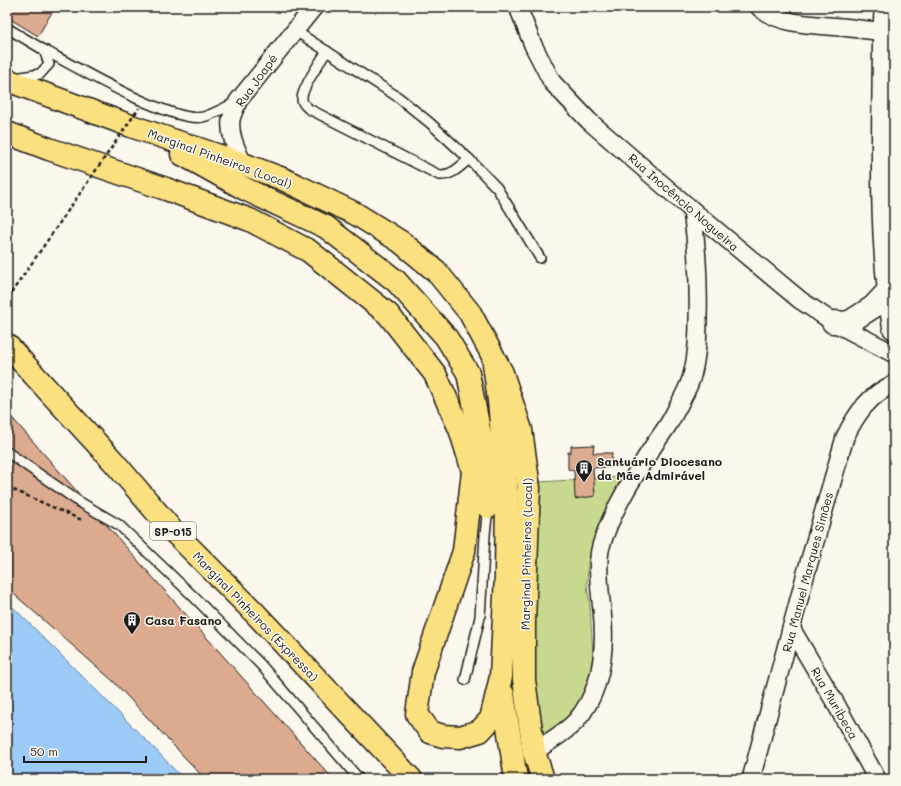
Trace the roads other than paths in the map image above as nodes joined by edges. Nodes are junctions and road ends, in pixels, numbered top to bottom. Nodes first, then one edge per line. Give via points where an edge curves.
1 (314, 7) edge
2 (518, 7) edge
3 (759, 7) edge
4 (886, 7) edge
5 (7, 28) edge
6 (294, 30) junction
7 (889, 33) edge
8 (44, 50) junction
9 (327, 51) junction
10 (7, 79) edge
11 (238, 101) junction
12 (139, 118) junction
13 (7, 133) edge
14 (469, 159) junction
15 (243, 164) junction
16 (692, 210) junction
17 (540, 258) dead end
18 (888, 291) junction
19 (832, 322) junction
20 (894, 328) edge
21 (7, 345) edge
22 (894, 354) edge
23 (493, 356) junction
24 (894, 384) edge
25 (7, 452) edge
26 (473, 471) junction
27 (488, 507) junction
28 (791, 628) junction
29 (500, 677) junction
30 (465, 680) dead end
31 (534, 752) junction
32 (359, 779) edge
33 (411, 779) edge
34 (516, 779) edge
35 (543, 779) edge
36 (751, 779) edge
37 (878, 779) edge

1 - 6 street, Rua Joapé
2 - 16 street, Rua Inocêncio Nogueira via 533,45 552,82 589,121
3 - 7 street via 776,17 797,22
4 - 7 main road
5 - 8 lane
6 - 9 lane
6 - 11 street, Rua Joapé
7 - 18 main road via 884,208
8 - 10 lane via 49,64 40,74
8 - 11 lane via 145,102 180,116 202,117
9 - 14 lane via 398,97
9 - 14 lane via 302,97 303,104 309,109 439,175 445,176 454,172
10 - 12 highway, Marginal Pinheiros (Local)
11 - 15 street, Rua Joapé via 231,119 231,133
12 - 15 highway, Marginal Pinheiros (Local)
12 - 27 highway via 245,190 326,228 396,281 446,337 468,373 488,476
13 - 26 highway via 250,220 310,251 388,314 435,374 460,429
14 - 17 lane via 497,188
15 - 23 highway, Marginal Pinheiros (Local) via 283,179 356,214 401,242 436,271 470,313
16 - 19 street, Rua Inocêncio Nogueira via 778,282
16 - 31 street via 699,296 698,348 690,379 674,415 612,517 600,548 598,579 603,646 597,682 587,707 575,722
18 - 19 main road via 873,307 848,323
18 - 20 main road
19 - 22 street, Rua Inocêncio Nogueira
21 - 33 highway, Marginal Pinheiros (Expressa) / SP-015 via 171,529 252,610
23 - 29 highway via 507,493 506,575
23 - 31 highway, Marginal Pinheiros (Local) via 502,373 521,430 529,488 524,680
24 - 28 street, Rua Manuel Marques Simões via 882,389 869,401 854,418 845,437
25 - 32 lane via 78,501 119,525 261,665
26 - 27 highway
26 - 29 highway via 464,551 423,672 417,714 430,732 443,736 460,738 480,731 492,719
27 - 30 lane via 480,617
28 - 36 street, Rua Manuel Marques Simões
28 - 37 street, Rua Muribeca
29 - 34 highway
31 - 35 highway, Marginal Pinheiros (Local)

